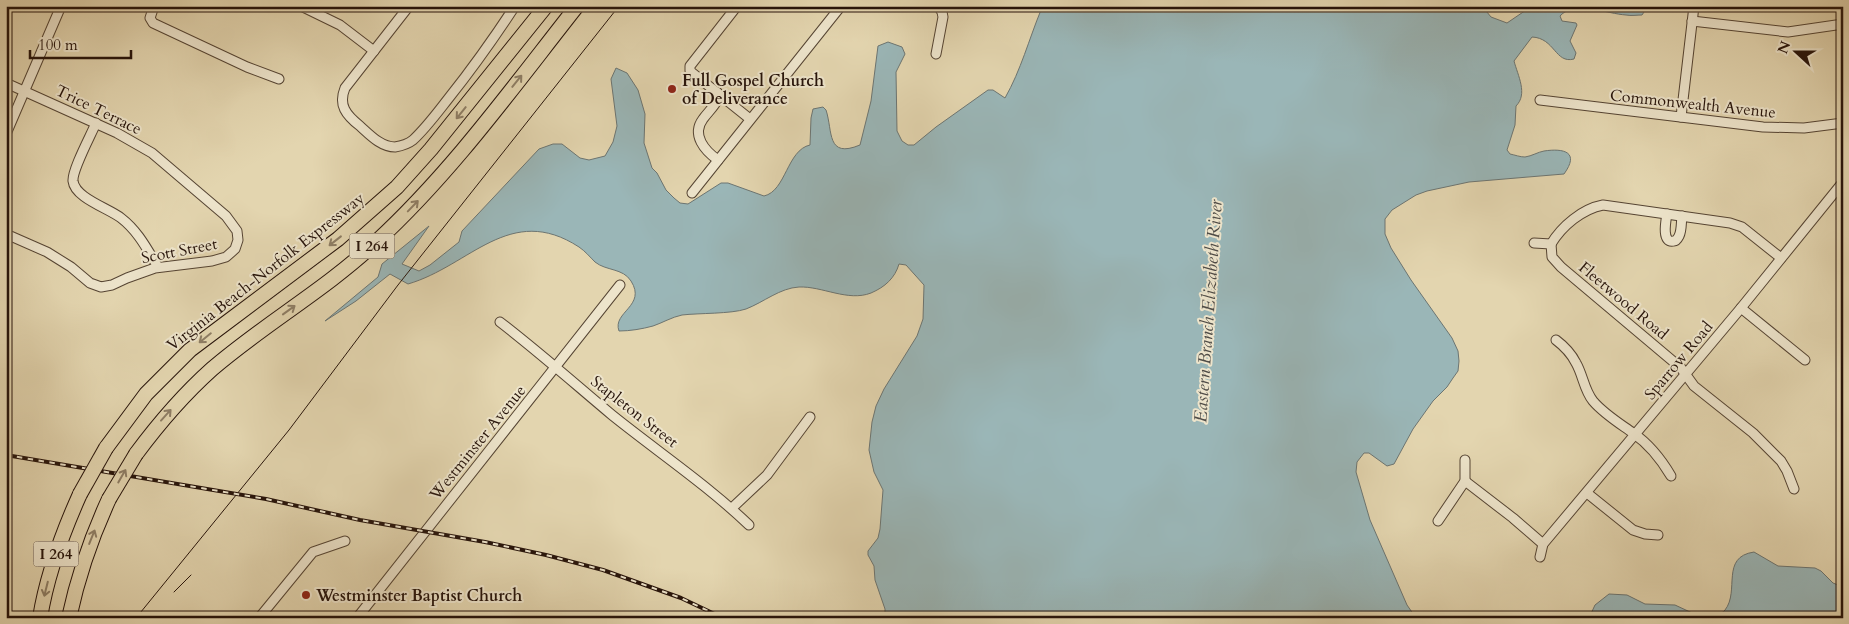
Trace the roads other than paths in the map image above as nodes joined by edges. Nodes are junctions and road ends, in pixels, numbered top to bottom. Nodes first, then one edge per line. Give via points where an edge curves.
1 (61, 6) edge
2 (409, 6) edge
3 (515, 6) edge
4 (546, 6) edge
5 (577, 6) edge
6 (737, 6) edge
7 (841, 6) edge
8 (938, 6) edge
9 (1694, 6) edge
10 (308, 7) edge
11 (152, 10) edge
12 (1692, 21) junction
13 (1843, 24) edge
14 (374, 51) junction
15 (936, 54) dead end
16 (279, 79) dead end
17 (6, 83) edge
18 (25, 91) junction
19 (717, 92) junction
20 (1540, 100) dead end
21 (1681, 117) junction
22 (750, 119) junction
23 (96, 123) junction
24 (1843, 123) edge
25 (6, 134) edge
26 (718, 160) junction
27 (173, 171) joint
28 (1843, 182) edge
29 (692, 193) dead end
30 (1667, 214) junction
31 (1682, 216) junction
32 (6, 234) edge
33 (1534, 243) dead end
34 (1551, 244) junction
35 (1781, 258) junction
36 (158, 267) junction
37 (620, 285) dead end
38 (1741, 308) junction
39 (500, 322) dead end
40 (1556, 340) dead end
41 (1805, 360) dead end
42 (556, 367) junction
43 (1686, 374) junction
44 (810, 417) dead end
45 (1635, 434) junction
46 (1465, 460) dead end
47 (1671, 476) dead end
48 (1465, 481) junction
49 (1794, 489) dead end
50 (1587, 493) junction
51 (732, 508) junction
52 (1438, 520) dead end
53 (749, 525) dead end
54 (1658, 534) dead end
55 (345, 541) dead end
56 (1543, 544) junction
57 (1540, 557) dead end
58 (40, 618) edge
59 (69, 618) edge
60 (259, 618) edge
61 (357, 618) edge

1 - 18 street
2 - 14 street
3 - 14 street via 430,122 413,140 402,146 379,142 350,118 343,107 345,88
4 -> 58 highway, Virginia Beach-Norfolk Expressway / I 264, bridge via 397,187 338,239 190,350 146,394 106,448 80,494 58,546
59 -> 5 highway, I 264, bridge via 79,573 109,500 159,423 211,370 349,266 401,219 459,154
6 - 19 street via 689,69
7 - 22 street
8 - 15 street via 943,17
9 - 12 street
10 - 14 street via 348,30
11 - 16 street via 150,18 153,23
12 - 13 street via 1788,32
12 - 21 street
17 - 18 street, Trice Terrace
18 - 23 street, Trice Terrace
18 - 25 street
19 - 22 street
19 - 26 street via 718,99 701,121 698,132 702,145
20 - 21 street, Commonwealth Avenue
21 - 24 street, Commonwealth Avenue via 1775,128
22 - 26 street
23 - 27 street, Trice Terrace via 152,152
23 - 36 street via 74,174 75,186 82,195 120,218 133,230 143,240
26 - 29 street
27 - 36 street, Scott Street via 226,216 237,231 238,240 226,258
28 - 35 street, Sparrow Road
30 - 31 street
30 - 31 street via 1665,233 1671,241 1679,237
30 - 34 street via 1603,205 1592,207 1558,233
31 - 35 street via 1742,227
32 - 36 street, Scott Street via 54,256 90,283 101,286 112,285
33 - 34 street
34 - 43 street, Fleetwood Road via 1552,257 1561,267
35 - 38 street, Sparrow Road
37 - 42 street, Westminster Avenue
38 - 41 street
38 - 43 street, Sparrow Road
39 - 42 street, Stapleton Street
40 - 45 street via 1577,363 1592,401
42 - 51 street, Stapleton Street
42 - 61 street, Westminster Avenue
43 - 45 street, Sparrow Road
43 - 49 street, Fleetwood Road via 1694,386 1781,461
44 - 51 street via 767,475
45 - 47 street via 1660,458
45 - 50 street, Sparrow Road
46 - 48 street
48 - 52 street
48 - 56 street
50 - 54 street via 1633,530
50 - 56 street, Sparrow Road
51 - 53 street, Stapleton Street
55 - 60 street via 313,552
56 - 57 street, Sparrow Road

